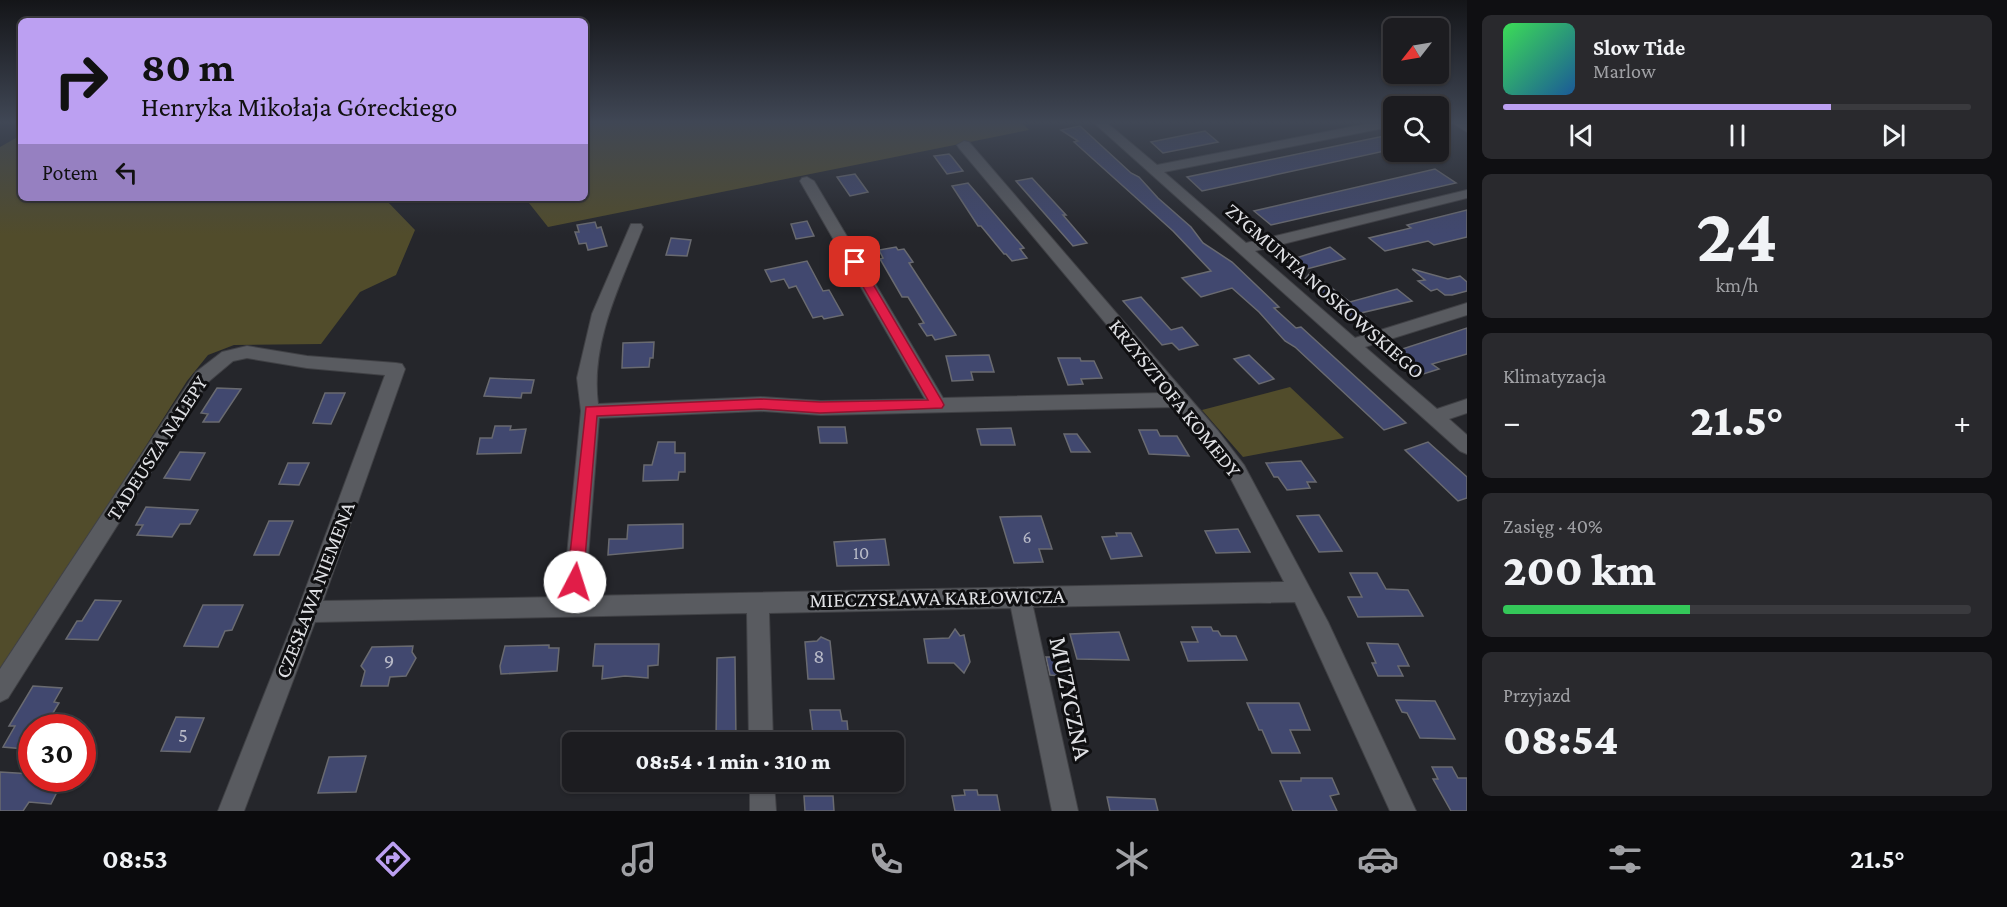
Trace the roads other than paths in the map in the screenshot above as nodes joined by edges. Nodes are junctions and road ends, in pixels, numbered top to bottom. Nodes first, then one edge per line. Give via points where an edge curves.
1 (977, 160) edge
2 (1142, 160) edge
3 (1205, 160) edge
4 (1154, 170) junction
5 (807, 181) dead end
6 (1467, 194) edge
7 (636, 227) dead end
8 (1243, 249) junction
9 (1467, 309) edge
10 (1351, 345) junction
11 (396, 369) joint
12 (1179, 400) junction
13 (938, 405) junction
14 (1467, 406) edge
15 (590, 411) junction
16 (1435, 417) junction
17 (1467, 446) edge
18 (1301, 592) junction
19 (1020, 597) junction
20 (758, 602) junction
21 (573, 605) junction
22 (308, 612) junction
23 (0, 690) edge
24 (761, 732) edge
25 (762, 792) edge
26 (231, 811) edge
27 (763, 811) edge
28 (1065, 811) edge
29 (1403, 811) edge

1 - 12 street, KRZYSZTOFA KOMEDY
2 - 4 street, ZYGMUNTA NOSKOWSKIEGO
3 - 4 street
4 - 8 street, ZYGMUNTA NOSKOWSKIEGO
5 - 13 street
6 - 8 street
7 - 15 street via 600,314 586,378
8 - 10 street, ZYGMUNTA NOSKOWSKIEGO
9 - 10 street
10 - 16 street, ZYGMUNTA NOSKOWSKIEGO
11 - 22 street, CZESŁAWA NIEMENA
11 - 23 street, TADEUSZA NALEPY via 307,362 247,352 218,362 202,377
12 - 13 street
12 - 18 street, KRZYSZTOFA KOMEDY via 1237,471
13 - 15 street via 820,408 761,404
14 - 16 street
15 - 21 street
16 - 17 street, ZYGMUNTA NOSKOWSKIEGO
18 - 19 street, MIECZYSŁAWA KARŁOWICZA
18 - 29 street, KRZYSZTOFA KOMEDY
19 - 20 street, MIECZYSŁAWA KARŁOWICZA
19 - 28 street, MUZYCZNA
20 - 21 street, MIECZYSŁAWA KARŁOWICZA
20 - 24 street
21 - 22 street, MIECZYSŁAWA KARŁOWICZA
22 - 26 street, CZESŁAWA NIEMENA
25 - 27 street

